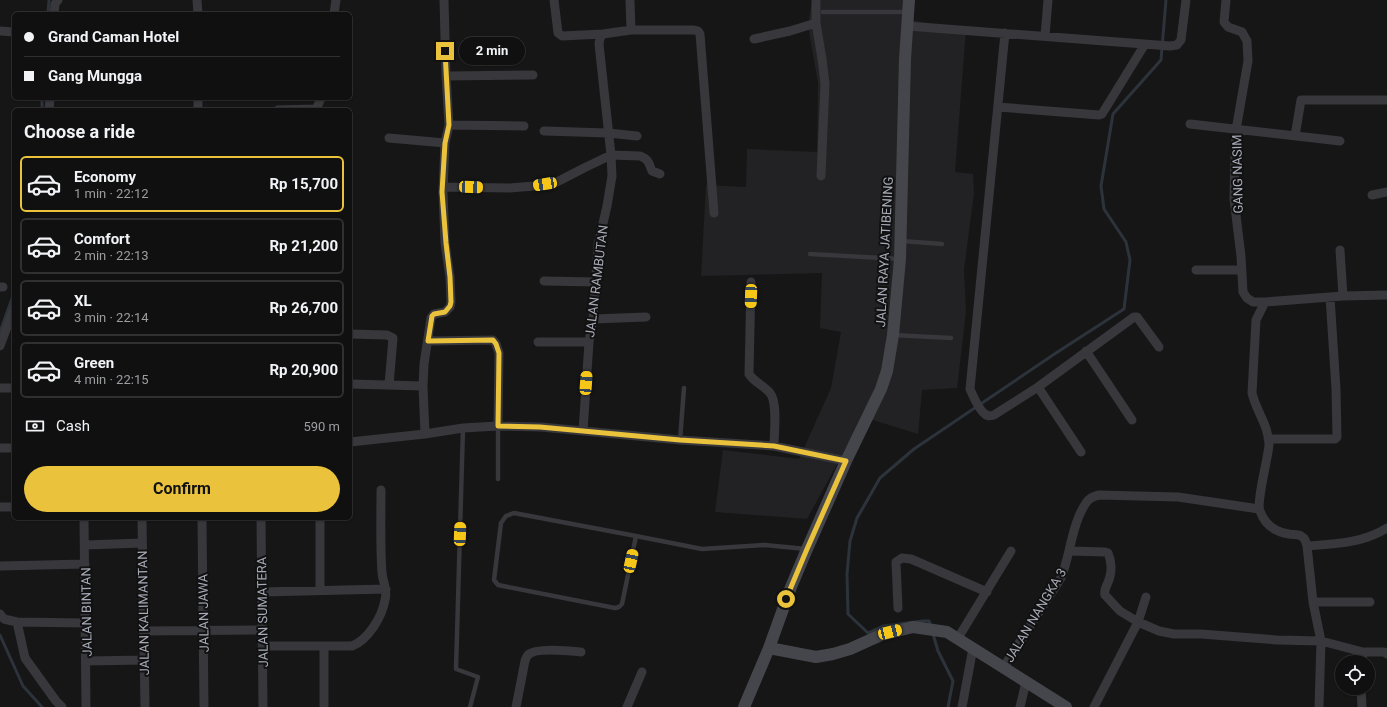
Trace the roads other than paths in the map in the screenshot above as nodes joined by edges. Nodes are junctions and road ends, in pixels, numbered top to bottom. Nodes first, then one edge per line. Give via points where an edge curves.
1 (58, 0) edge
2 (197, 0) edge
3 (336, 0) edge
4 (444, 0) edge
5 (554, 0) edge
6 (630, 0) edge
7 (816, 0) edge
8 (1048, 0) edge
9 (1186, 0) edge
10 (1226, 0) edge
11 (909, 6) edge
12 (54, 12) edge
13 (198, 12) edge
14 (334, 12) edge
15 (822, 12) dead end
16 (816, 23) junction
17 (907, 26) junction
18 (632, 30) junction
19 (0, 31) edge
20 (12, 32) edge
21 (1005, 33) junction
22 (604, 34) junction
23 (1045, 36) junction
24 (754, 39) dead end
25 (1145, 44) junction
26 (533, 74) dead end
27 (446, 76) junction
28 (1387, 100) edge
29 (998, 106) junction
30 (1190, 124) dead end
31 (449, 125) junction
32 (524, 126) dead end
33 (1236, 130) junction
34 (544, 131) dead end
35 (608, 133) junction
36 (637, 136) dead end
37 (1295, 136) junction
38 (389, 138) dead end
39 (1340, 141) dead end
40 (445, 143) junction
41 (612, 156) junction
42 (660, 174) dead end
43 (821, 176) dead end
44 (442, 187) junction
45 (1387, 192) edge
46 (1372, 196) dead end
47 (714, 213) dead end
48 (900, 240) junction
49 (942, 244) dead end
50 (1340, 250) dead end
51 (810, 254) dead end
52 (900, 259) junction
53 (1196, 270) dead end
54 (1242, 270) junction
55 (544, 281) dead end
56 (595, 282) junction
57 (751, 282) dead end
58 (1387, 294) edge
59 (1343, 296) junction
60 (1330, 297) junction
61 (1265, 302) junction
62 (646, 317) dead end
63 (593, 318) junction
64 (11, 328) edge
65 (352, 334) edge
66 (893, 335) junction
67 (951, 338) dead end
68 (428, 341) junction
69 (538, 342) dead end
70 (589, 342) junction
71 (0, 346) edge
72 (1159, 347) dead end
73 (1086, 351) junction
74 (352, 384) edge
75 (389, 385) junction
76 (423, 386) junction
77 (1038, 387) junction
78 (0, 388) edge
79 (12, 388) edge
80 (684, 388) dead end
81 (1132, 420) dead end
82 (498, 426) junction
83 (463, 428) junction
84 (583, 431) junction
85 (425, 434) junction
86 (1268, 439) junction
87 (680, 440) junction
88 (352, 442) edge
89 (774, 446) junction
90 (0, 448) edge
91 (12, 448) edge
92 (1081, 452) dead end
93 (846, 461) junction
94 (498, 479) dead end
95 (381, 490) dead end
96 (0, 507) edge
97 (12, 507) edge
98 (1259, 509) junction
99 (84, 520) edge
100 (142, 520) edge
101 (202, 520) edge
102 (260, 520) edge
103 (320, 520) edge
104 (1387, 528) edge
105 (636, 536) junction
106 (142, 543) junction
107 (85, 545) junction
108 (1307, 546) junction
109 (807, 549) junction
110 (1011, 551) dead end
111 (1070, 551) junction
112 (85, 564) junction
113 (0, 566) edge
114 (386, 589) junction
115 (320, 590) junction
116 (262, 592) junction
117 (987, 592) junction
118 (1146, 596) dead end
119 (1313, 602) junction
120 (1370, 602) dead end
121 (898, 608) dead end
122 (0, 614) edge
123 (17, 622) junction
124 (1138, 622) junction
125 (85, 623) junction
126 (262, 630) junction
127 (144, 631) junction
128 (203, 631) junction
129 (958, 638) junction
130 (1321, 641) junction
131 (262, 646) junction
132 (324, 646) junction
133 (769, 648) junction
134 (973, 648) junction
135 (581, 652) dead end
136 (1363, 652) junction
137 (1387, 654) edge
138 (1363, 655) edge
139 (144, 660) junction
140 (86, 661) junction
141 (1003, 668) junction
142 (642, 672) dead end
143 (1026, 682) junction
144 (1361, 695) edge
145 (62, 707) edge
146 (86, 707) edge
147 (145, 707) edge
148 (204, 707) edge
149 (263, 707) edge
150 (324, 707) edge
151 (470, 707) edge
152 (516, 707) edge
153 (627, 707) edge
154 (744, 707) edge
155 (962, 707) edge
156 (1020, 707) edge
157 (1066, 707) edge
158 (1094, 707) edge
159 (1319, 707) edge
160 (1362, 707) edge

1 - 12 street
2 - 13 street
3 - 14 street
4 - 27 street
5 - 22 street via 560,35
6 - 18 street
7 - 16 street
8 - 23 street
9 - 25 street via 1182,40 1177,45 1170,46
10 - 33 street, GANG NASIM via 1225,24 1242,32 1247,41 1248,61
11 - 15 lane
11 - 17 main road, JALAN RAYA JATIBENING
16 - 24 street
16 - 43 street via 825,84
17 - 21 street
17 - 48 main road, JALAN RAYA JATIBENING
18 - 22 street
18 - 47 street via 694,30 700,34
19 - 20 street
21 - 23 street
21 - 29 street
22 - 35 street, JALAN RAMBUTAN via 599,44
23 - 25 street
25 - 29 street via 1102,114
26 - 27 street
27 - 31 street
28 - 37 street via 1301,100
29 - 77 street via 970,389 984,414 989,416
30 - 33 street
31 - 32 street
31 - 40 street
33 - 37 street
33 - 54 street, GANG NASIM via 1234,199
34 - 35 street
35 - 36 street
35 - 41 street, JALAN RAMBUTAN
37 - 39 street
38 - 40 street
40 - 44 street
41 - 42 street via 645,157 652,171
41 - 44 street via 555,183 508,188
41 - 56 street, JALAN RAMBUTAN via 612,176 598,245
44 - 68 street via 451,302 445,312 432,316
45 - 46 street
48 - 49 lane
48 - 52 main road, JALAN RAYA JATIBENING
50 - 59 street
51 - 52 lane
52 - 66 main road, JALAN RAYA JATIBENING
53 - 54 street
54 - 61 street, GANG NASIM via 1243,292 1247,298 1253,302
55 - 56 street
56 - 63 street, JALAN RAMBUTAN
57 - 89 street via 749,374 774,400
58 - 59 street
59 - 60 street
60 - 61 street
60 - 86 street via 1337,438
61 - 86 street via 1256,320 1252,393
62 - 63 street
63 - 70 street, JALAN RAMBUTAN
64 - 71 street
65 - 75 street via 387,335 393,338
66 - 67 lane
66 - 93 main road, JALAN RAYA JATIBENING via 887,371
68 - 76 street
68 - 82 street via 493,340 499,353
69 - 70 street
70 - 84 street, JALAN RAMBUTAN
72 - 73 street via 1134,316
73 - 77 street
73 - 81 street
74 - 75 street
75 - 76 street
76 - 85 street
77 - 92 street
78 - 79 street
80 - 87 lane
82 - 83 street
82 - 84 street
82 - 94 lane
83 - 85 street
83 - 151 lane via 456,669 478,677
84 - 87 street
85 - 88 street
86 - 98 street
87 - 89 street
89 - 93 street
90 - 91 street
93 - 109 main road, JALAN RAYA JATIBENING
95 - 114 street via 382,573
96 - 97 street
98 - 108 street via 1266,523 1275,530 1301,535
98 - 111 street, JALAN NANGKA 3 via 1178,497 1093,496 1086,502 1081,513
99 - 107 street, JALAN BINTAN
100 - 106 street, JALAN KALIMANTAN
101 - 128 street, JALAN JAWA
102 - 116 street, JALAN SUMATERA
103 - 115 street
104 - 108 street via 1345,543
105 - 105 lane via 622,604 619,607 498,585 494,580 501,523 510,514
105 - 109 lane via 702,550 765,545
106 - 107 street
106 - 127 street, JALAN KALIMANTAN
107 - 112 street, JALAN BINTAN
108 - 119 street
109 - 133 main road, JALAN RAYA JATIBENING
110 - 117 street
111 - 124 street via 1108,553 1111,572 1104,594 1120,611
111 - 141 street, JALAN NANGKA 3 via 1061,578
112 - 113 street
112 - 125 street, JALAN BINTAN
114 - 115 street
114 - 132 street via 382,611 359,643 352,646
115 - 116 street
116 - 126 street, JALAN SUMATERA
117 - 121 street via 911,559 902,558 896,562
117 - 129 street
118 - 124 street
119 - 120 street
119 - 130 street
122 - 123 street via 4,619
123 - 125 street
123 - 145 street via 25,658
124 - 130 street via 1174,634
124 - 158 street
125 - 140 street, JALAN BINTAN
126 - 128 street
126 - 131 street, JALAN SUMATERA
127 - 128 street
127 - 139 street, JALAN KALIMANTAN
128 - 148 street, JALAN JAWA
129 - 133 main road via 947,632 913,627 881,635 850,649 816,657
129 - 134 main road
130 - 136 street
130 - 159 street
131 - 132 street
131 - 149 street, JALAN SUMATERA
132 - 150 street
133 - 154 main road, JALAN RAYA JATIBENING
134 - 141 main road
134 - 155 street
135 - 152 street via 540,651 528,656
136 - 137 street
136 - 138 street
139 - 140 street
139 - 147 street, JALAN KALIMANTAN
140 - 146 street, JALAN BINTAN
141 - 143 main road
142 - 153 street
143 - 156 street
143 - 157 main road
144 - 160 street

